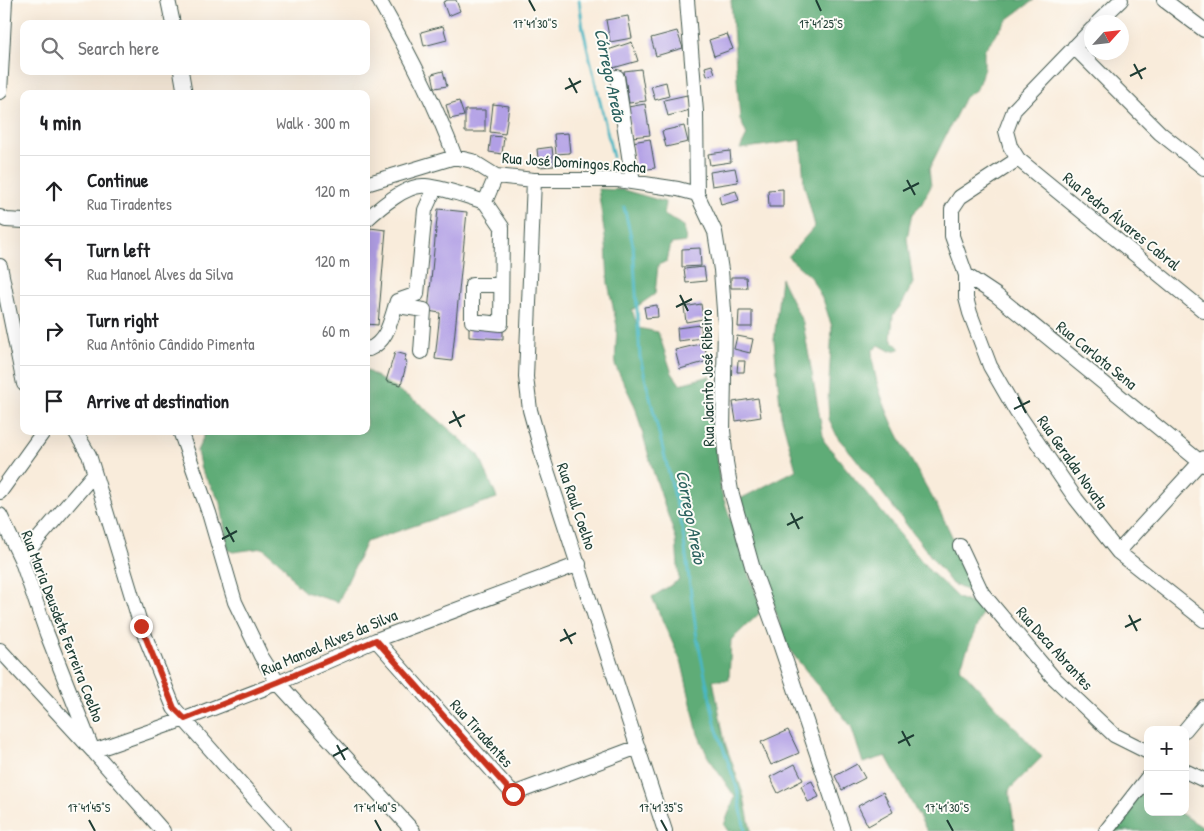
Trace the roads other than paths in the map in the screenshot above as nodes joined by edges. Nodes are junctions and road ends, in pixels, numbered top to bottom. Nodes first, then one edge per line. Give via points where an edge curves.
1 (5, 0) edge
2 (168, 0) edge
3 (379, 0) edge
4 (687, 0) edge
5 (1120, 0) edge
6 (1164, 0) edge
7 (1105, 15) edge
8 (172, 20) edge
9 (1204, 30) edge
10 (1084, 37) edge
11 (1074, 46) junction
12 (1, 67) edge
13 (182, 75) edge
14 (617, 77) dead end
15 (184, 90) edge
16 (0, 92) edge
17 (455, 157) junction
18 (1018, 159) junction
19 (1204, 168) edge
20 (496, 176) junction
21 (534, 180) junction
22 (633, 182) junction
23 (370, 183) edge
24 (435, 188) junction
25 (697, 194) junction
26 (485, 202) junction
27 (370, 216) edge
28 (0, 217) edge
29 (20, 221) edge
30 (0, 266) edge
31 (966, 275) junction
32 (500, 285) dead end
33 (397, 301) junction
34 (1204, 310) edge
35 (370, 349) edge
36 (421, 352) dead end
37 (20, 364) edge
38 (77, 435) edge
39 (181, 435) edge
40 (34, 437) edge
41 (1203, 462) edge
42 (94, 474) junction
43 (0, 492) edge
44 (0, 514) edge
45 (960, 546) dead end
46 (1118, 552) junction
47 (21, 559) junction
48 (579, 564) junction
49 (1204, 620) edge
50 (376, 640) junction
51 (0, 650) edge
52 (278, 682) junction
53 (1204, 707) edge
54 (185, 719) junction
55 (1188, 726) edge
56 (638, 747) junction
57 (1144, 750) edge
58 (93, 751) junction
59 (1189, 773) edge
60 (1204, 780) edge
61 (1144, 782) edge
62 (163, 831) edge
63 (284, 831) edge
64 (413, 831) edge
65 (665, 831) edge
66 (843, 831) edge
67 (1106, 831) edge

1 - 12 street
2 - 8 street
3 - 17 street via 415,64
4 - 25 street, Rua Jacinto José Ribeiro via 696,112
5 - 7 street
6 - 9 street
10 - 11 street
11 - 18 street via 1010,117 1007,139
11 - 19 street via 1160,133
12 - 16 street
13 - 15 street
14 - 22 street
17 - 20 street, Rua José Domingos Rocha via 472,162
17 - 23 street
18 - 31 street, Rua Geralda Novata via 960,197 952,209 952,236
18 - 34 street, Rua Pedro Álvares Cabral
20 - 21 street, Rua José Domingos Rocha
20 - 26 street
21 - 22 street, Rua José Domingos Rocha
21 - 48 street, Rua Raul Coelho via 526,377 534,430
22 - 25 street, Rua José Domingos Rocha
24 - 26 street
24 - 27 street via 423,186 407,190
24 - 33 street via 425,210 417,294
25 - 66 street, Rua Jacinto José Ribeiro via 715,232 722,270 725,324 723,430 731,491 753,569
26 - 32 street via 502,227
28 - 29 street
30 - 37 street
31 - 41 street, Rua Carlota Sena via 996,295
31 - 46 street, Rua Geralda Novata via 966,298 990,366 1016,411 1076,499
33 - 35 street via 385,334 378,345
33 - 36 street via 404,307 424,310
38 - 42 street via 89,455
39 - 52 street via 235,602 261,656
40 - 43 street
41 - 46 street
42 - 47 street
42 - 54 street via 141,626 174,708
44 - 47 street, Rua Maria Deusdete Ferreira Coelho
45 - 57 street, Rua Deca Abrantes via 982,593 1052,676 1114,735
46 - 49 street, Rua Geralda Novata
47 - 58 street, Rua Maria Deusdete Ferreira Coelho
48 - 50 street, Rua Manoel Alves da Silva
48 - 56 street, Rua Raul Coelho
50 - 52 street, Rua Manoel Alves da Silva
50 - 56 street, Rua Tiradentes via 513,794
51 - 58 street
52 - 54 street, Rua Manoel Alves da Silva
52 - 64 street
53 - 55 street
54 - 58 street, Rua Manoel Alves da Silva
54 - 63 street
56 - 65 street, Rua Raul Coelho
58 - 62 street
59 - 60 street
61 - 67 street

